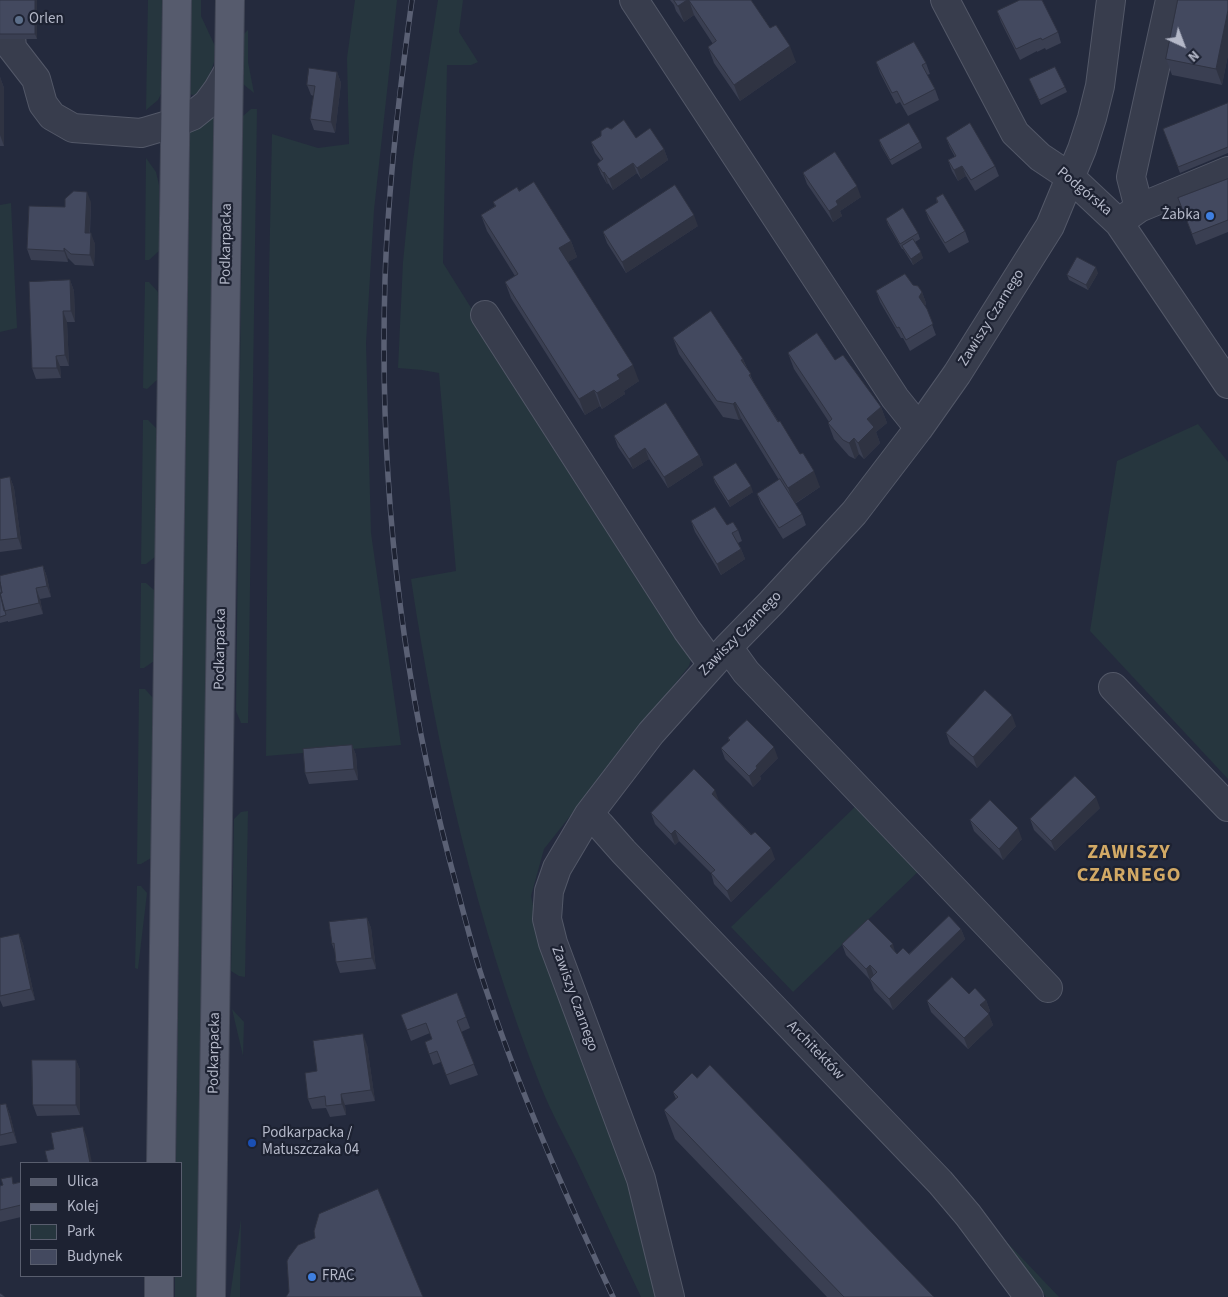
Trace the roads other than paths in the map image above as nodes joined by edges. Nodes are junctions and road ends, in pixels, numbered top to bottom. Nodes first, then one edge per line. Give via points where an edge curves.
1 (12, 0) edge
2 (177, 0) edge
3 (230, 0) edge
4 (634, 0) edge
5 (945, 0) edge
6 (1111, 0) edge
7 (1170, 0) edge
8 (229, 70) junction
9 (174, 123) junction
10 (1228, 171) edge
11 (1070, 177) junction
12 (1129, 215) junction
13 (485, 315) dead end
14 (1228, 384) edge
15 (920, 428) junction
16 (720, 656) junction
17 (1112, 687) dead end
18 (1228, 807) edge
19 (589, 814) junction
20 (1048, 988) dead end
21 (161, 1162) edge
22 (159, 1277) edge
23 (159, 1297) edge
24 (212, 1297) edge
25 (670, 1297) edge
26 (1029, 1297) edge

1 - 9 street via 12,48 36,79 43,104 52,116 73,128 140,133
2 - 9 main road
3 - 8 main road, Podkarpacka
4 - 15 street via 894,398
5 - 11 street, Podgórska via 1014,133 1040,157
6 - 11 street, Zawiszy Czarnego via 1100,86 1082,149
7 - 12 street via 1131,177
8 - 9 street via 207,104 192,116
8 - 24 main road, Podkarpacka
9 - 21 main road
10 - 12 street
11 - 12 street, Podgórska
11 - 15 street, Zawiszy Czarnego via 1050,226
12 - 14 street, Podgórska
13 - 16 street via 688,630
15 - 16 street, Zawiszy Czarnego via 854,513
16 - 19 street, Zawiszy Czarnego via 651,733
16 - 20 street via 746,672
17 - 18 street
19 - 25 street, Zawiszy Czarnego via 557,868 549,891 547,919 552,944 641,1179
19 - 26 street, Architektów via 940,1182
22 - 23 main road

